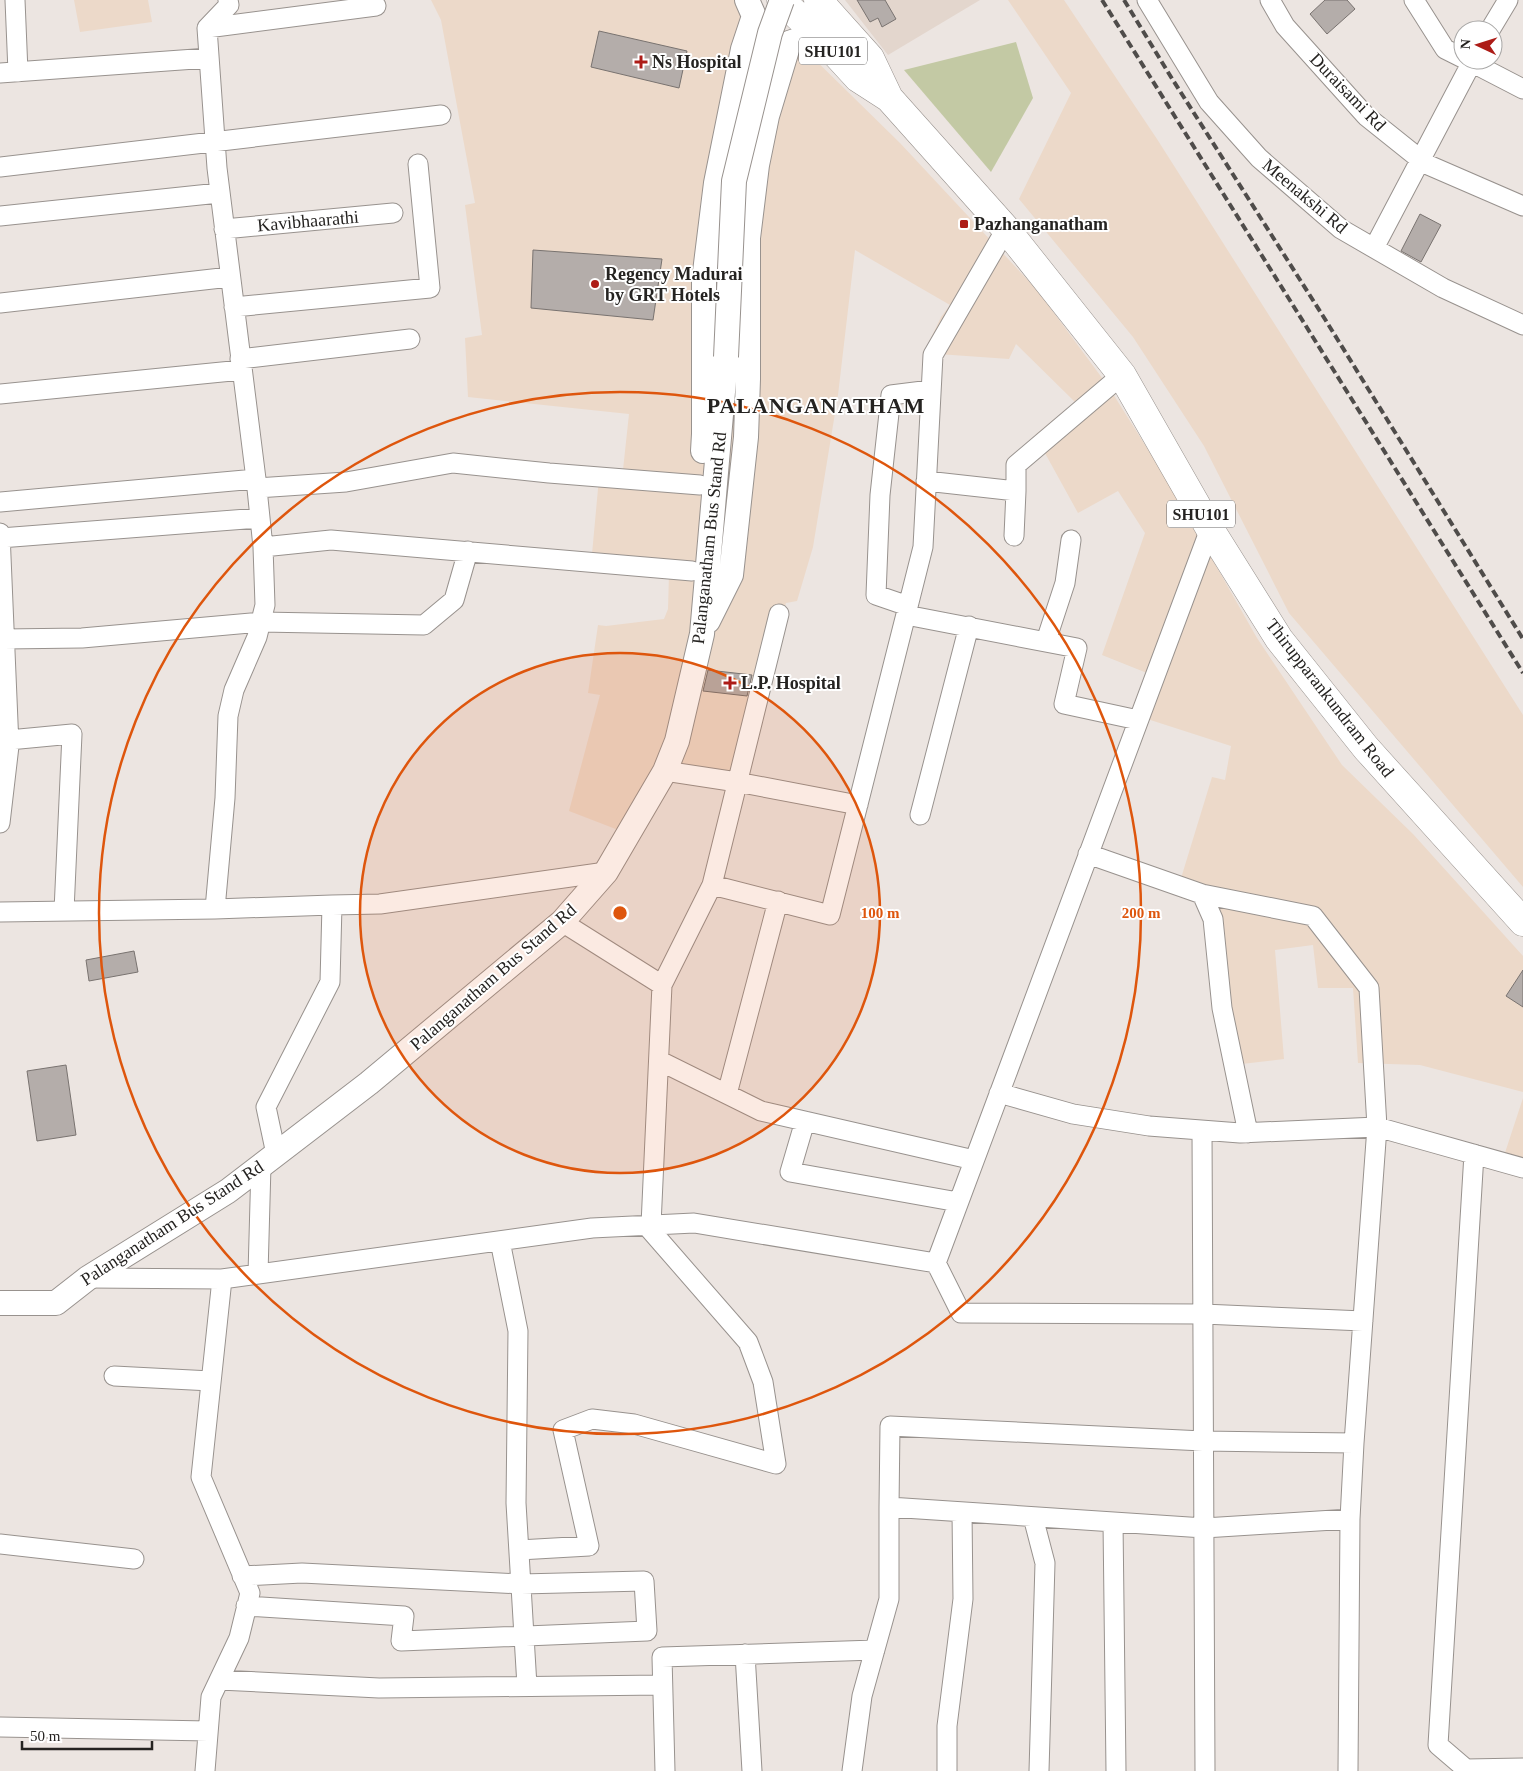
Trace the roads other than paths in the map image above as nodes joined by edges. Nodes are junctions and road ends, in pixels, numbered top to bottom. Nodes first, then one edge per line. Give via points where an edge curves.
1 (15, 0) edge
2 (228, 0) edge
3 (747, 0) edge
4 (1147, 0) edge
5 (1270, 0) edge
6 (1414, 0) edge
7 (1508, 0) edge
8 (795, 3) edge
9 (376, 6) dead end
10 (1496, 20) edge
11 (207, 28) junction
12 (824, 41) junction
13 (789, 43) junction
14 (1453, 53) edge
15 (209, 58) junction
16 (1463, 70) edge
17 (1487, 70) edge
18 (9, 72) edge
19 (1523, 89) edge
20 (890, 98) junction
21 (441, 115) dead end
22 (215, 141) junction
23 (1421, 160) junction
24 (418, 164) dead end
25 (0, 167) edge
26 (220, 193) junction
27 (1523, 206) edge
28 (393, 213) dead end
29 (0, 216) edge
30 (224, 229) junction
31 (1006, 229) junction
32 (1374, 248) junction
33 (230, 277) junction
34 (0, 303) edge
35 (234, 307) junction
36 (1523, 324) edge
37 (410, 339) dead end
38 (241, 364) junction
39 (1122, 375) junction
40 (931, 390) junction
41 (0, 394) edge
42 (926, 481) junction
43 (256, 484) junction
44 (700, 485) junction
45 (1016, 491) junction
46 (0, 502) edge
47 (260, 518) junction
48 (1210, 529) junction
49 (0, 533) edge
50 (1014, 536) dead end
51 (0, 538) edge
52 (1071, 540) dead end
53 (262, 547) junction
54 (468, 551) junction
55 (1, 568) edge
56 (692, 571) junction
57 (907, 610) junction
58 (779, 614) dead end
59 (261, 622) junction
60 (968, 626) junction
61 (702, 634) junction
62 (4, 639) junction
63 (1046, 641) junction
64 (3, 669) edge
65 (1138, 720) junction
66 (6, 745) edge
67 (665, 771) junction
68 (737, 782) junction
69 (858, 805) junction
70 (920, 815) dead end
71 (0, 818) edge
72 (1088, 854) junction
73 (606, 872) junction
74 (712, 885) junction
75 (1202, 894) junction
76 (778, 901) junction
77 (332, 904) junction
78 (215, 910) junction
79 (64, 911) junction
80 (0, 912) edge
81 (562, 922) junction
82 (1523, 922) edge
83 (662, 984) junction
84 (660, 1061) junction
85 (999, 1093) junction
86 (726, 1094) junction
87 (805, 1121) junction
88 (1377, 1127) junction
89 (1202, 1130) junction
90 (1248, 1133) junction
91 (1474, 1154) junction
92 (268, 1160) junction
93 (974, 1160) junction
94 (1523, 1168) edge
95 (958, 1202) junction
96 (649, 1225) junction
97 (500, 1241) junction
98 (936, 1263) junction
99 (258, 1274) junction
100 (88, 1278) junction
101 (222, 1279) junction
102 (0, 1303) edge
103 (1203, 1314) junction
104 (1363, 1321) junction
105 (114, 1376) dead end
106 (211, 1382) junction
107 (1204, 1441) junction
108 (1354, 1443) junction
109 (889, 1507) junction
110 (962, 1512) junction
111 (1033, 1517) junction
112 (1350, 1519) junction
113 (1113, 1522) junction
114 (1204, 1528) junction
115 (0, 1544) edge
116 (519, 1550) junction
117 (134, 1559) dead end
118 (242, 1576) junction
119 (521, 1584) junction
120 (246, 1606) junction
121 (524, 1637) junction
122 (875, 1650) junction
123 (745, 1654) junction
124 (219, 1680) junction
125 (662, 1685) junction
126 (527, 1686) junction
127 (0, 1726) edge
128 (208, 1731) junction
129 (1523, 1768) edge
130 (1466, 1770) edge
131 (205, 1771) edge
132 (664, 1771) edge
133 (752, 1771) edge
134 (852, 1771) edge
135 (947, 1771) edge
136 (1039, 1771) edge
137 (1116, 1771) edge
138 (1205, 1771) edge
139 (1348, 1771) edge

1 - 18 street
2 - 11 street via 229,5
3 - 44 street via 754,16 743,49 716,182 704,280 704,434
4 - 32 street, Meenakshi Rd via 1209,102 1258,158 1341,229
5 - 23 street, Duraisami Rd via 1285,26 1366,116
6 - 14 street via 1445,49
7 - 10 street
8 - 12 main road, Thirupparankundram Road / SHU101
8 - 13 street
8 - 20 main road, Thirupparankundram Road / SHU101 via 870,58
8 - 61 street, Palanganatham Bus Stand Rd, bridge via 770,33 734,181 726,357
9 - 11 street
11 - 15 street
12 - 13 street via 804,38
12 - 20 main road, Thirupparankundram Road / SHU101 via 858,78
13 - 61 street via 767,116 748,238 746,437 731,575
15 - 18 street
15 - 22 street
16 - 23 street
17 - 19 street
20 - 31 main road, Thirupparankundram Road / SHU101
21 - 22 street
22 - 25 street
22 - 26 street
23 - 27 street, Duraisami Rd
23 - 32 street
24 - 35 street via 430,288
26 - 29 street
26 - 30 street
28 - 30 street, Kavibhaarathi
30 - 33 street
31 - 39 main road, Thirupparankundram Road / SHU101
31 - 40 street via 933,355
32 - 36 street, Meenakshi Rd via 1443,288
33 - 34 street
33 - 35 street
35 - 38 street
37 - 38 street
38 - 41 street
38 - 43 street
39 - 45 street via 1016,465
39 - 48 main road, Thirupparankundram Road / SHU101
40 - 42 street
40 - 57 street via 891,396 880,496 876,595
42 - 45 street
42 - 57 street via 923,546
43 - 44 street via 346,482 453,463
43 - 46 street
43 - 47 street
44 - 56 street
45 - 50 street
47 - 51 street
47 - 53 street
48 - 65 street
48 - 82 main road, Thirupparankundram Road / SHU101 via 1291,655 1366,748
49 - 51 street
51 - 55 street
52 - 63 street via 1065,582
53 - 54 street via 332,540
53 - 59 street via 265,605
54 - 56 street
54 - 59 street via 454,600 424,625
55 - 62 street
56 - 61 street
57 - 60 street
57 - 69 street
58 - 68 street
59 - 62 street via 82,638
59 - 78 street via 234,690 228,716
60 - 63 street
60 - 70 street
61 - 67 street, Palanganatham Bus Stand Rd via 677,741
62 - 64 street
63 - 65 street via 1077,648 1064,704
64 - 66 street
65 - 72 street
66 - 71 street
66 - 79 street via 72,734
67 - 68 street
67 - 73 street, Palanganatham Bus Stand Rd
68 - 69 street
68 - 74 street
69 - 76 street via 830,915
72 - 75 street
72 - 85 street
73 - 77 street via 380,904
73 - 81 street, Palanganatham Bus Stand Rd
74 - 76 street
74 - 83 street
75 - 88 street via 1313,916 1369,988
75 - 90 street via 1213,919 1222,1008
76 - 86 street
77 - 78 street
77 - 92 street via 330,982 266,1107
78 - 79 street
79 - 80 street
81 - 83 street
81 - 92 street, Palanganatham Bus Stand Rd via 369,1083
83 - 84 street
84 - 86 street
84 - 96 street
85 - 89 street via 1073,1114 1149,1126
85 - 93 street
86 - 87 street via 762,1111
87 - 93 street
87 - 95 street via 790,1172
88 - 90 street
88 - 91 street
88 - 104 street
89 - 90 street
89 - 103 street
91 - 94 street
91 - 130 street via 1438,1745
92 - 99 street
92 - 100 street, Palanganatham Bus Stand Rd via 228,1191
93 - 95 street
95 - 98 street
96 - 97 street via 592,1228
96 - 98 street via 694,1223
96 - 116 street via 748,1342 763,1382 776,1464 634,1424 592,1419 563,1430 589,1546
97 - 99 street
97 - 116 street via 518,1330 516,1503
98 - 103 street via 961,1313
99 - 101 street
100 - 101 street
100 - 102 street, Palanganatham Bus Stand Rd via 56,1303
101 - 106 street
103 - 104 street
103 - 107 street
104 - 108 street
105 - 106 street
106 - 118 street via 201,1477
107 - 108 street
107 - 109 street via 890,1426
107 - 114 street
108 - 112 street
109 - 110 street
109 - 122 street via 889,1599
110 - 111 street
110 - 135 street via 963,1599 947,1726
111 - 113 street
111 - 136 street via 1044,1563
112 - 114 street
112 - 139 street
113 - 114 street
113 - 137 street
114 - 138 street
115 - 117 street
116 - 119 street
118 - 119 street via 302,1573
118 - 120 street via 250,1593
119 - 121 street
119 - 121 street via 644,1581 646,1632
120 - 121 street via 404,1616 401,1641
120 - 124 street via 239,1638
121 - 126 street
122 - 123 street
122 - 134 street via 862,1696
123 - 125 street via 662,1657
123 - 133 street
124 - 126 street via 379,1688
124 - 128 street via 211,1697
125 - 126 street
125 - 132 street
127 - 128 street
128 - 131 street
129 - 130 street

